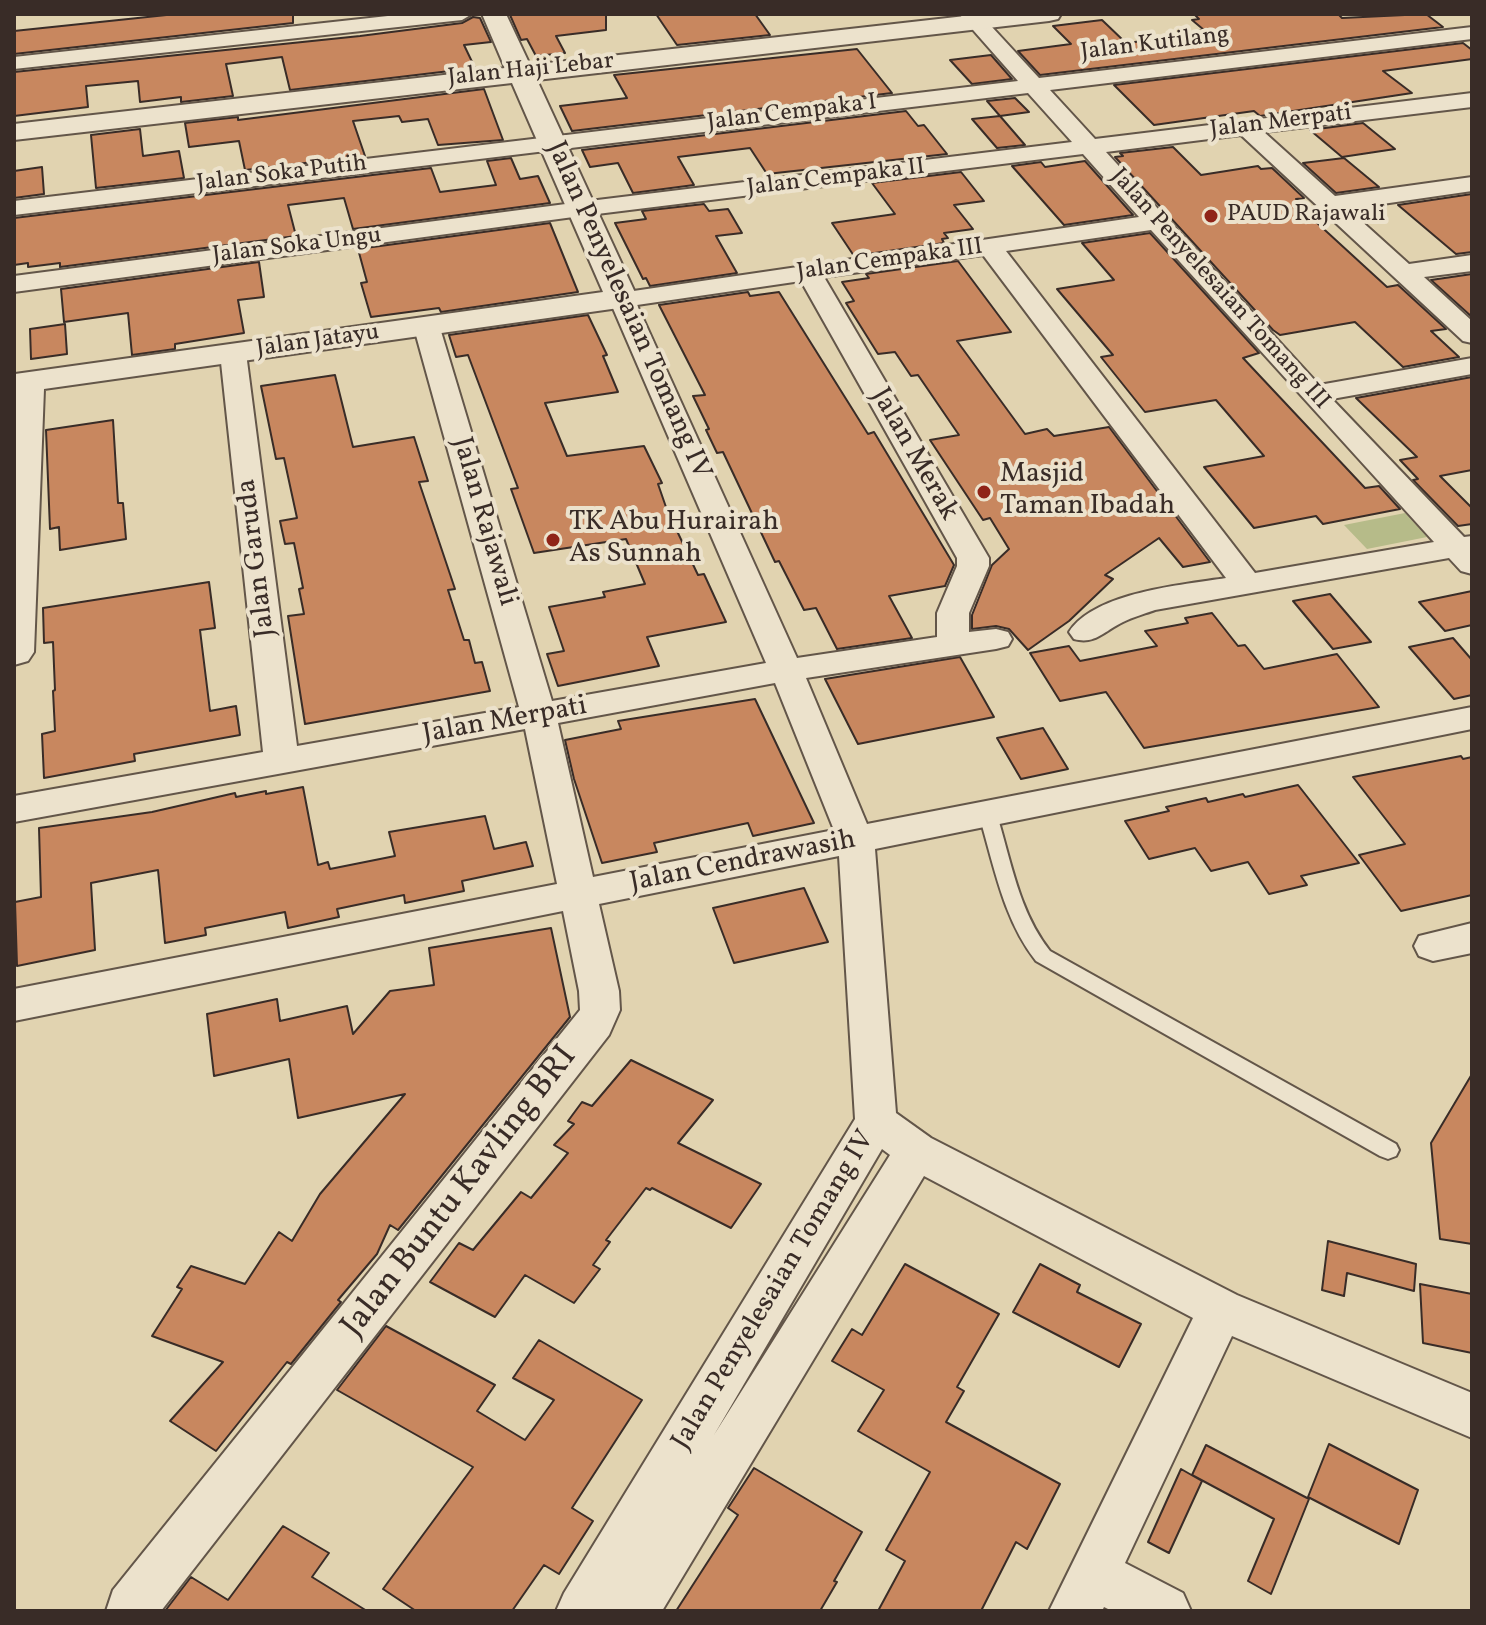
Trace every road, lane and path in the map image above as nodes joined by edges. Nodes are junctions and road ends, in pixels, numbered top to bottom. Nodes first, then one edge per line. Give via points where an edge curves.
1 (462, 14) edge
2 (494, 14) edge
3 (1049, 14) edge
4 (972, 18) edge
5 (338, 21) edge
6 (1472, 33) edge
7 (14, 63) edge
8 (520, 72) junction
9 (1034, 86) junction
10 (1472, 100) edge
11 (1245, 127) junction
12 (14, 132) edge
13 (551, 143) junction
14 (1090, 148) junction
15 (1472, 184) edge
16 (1330, 204) junction
17 (14, 208) edge
18 (581, 209) junction
19 (1157, 222) junction
20 (990, 247) junction
21 (1472, 263) edge
22 (1405, 272) junction
23 (809, 273) junction
24 (14, 284) edge
25 (622, 299) junction
26 (427, 328) junction
27 (1472, 335) edge
28 (233, 353) junction
29 (1472, 366) edge
30 (21, 381) edge
31 (1312, 394) junction
32 (1467, 552) edge
33 (1246, 583) junction
34 (1085, 632) dead end
35 (996, 639) dead end
36 (953, 644) junction
37 (14, 652) edge
38 (786, 670) junction
39 (539, 716) junction
40 (1472, 718) edge
41 (282, 762) junction
42 (14, 809) edge
43 (988, 815) junction
44 (856, 841) junction
45 (579, 894) junction
46 (1472, 938) edge
47 (1433, 946) dead end
48 (14, 1005) edge
49 (876, 1121) junction
50 (1388, 1150) dead end
51 (916, 1151) junction
52 (1221, 1310) junction
53 (1472, 1416) edge
54 (1084, 1592) edge
55 (131, 1608) dead end
56 (582, 1611) edge
57 (633, 1611) edge
58 (1165, 1611) edge

1 - 5 street
2 - 8 street, Jalan Penyelesaian Tomang IV
3 - 4 street, Jalan Haji Lebar
4 - 8 street, Jalan Haji Lebar
4 - 9 street, Jalan Penyelesaian Tomang III
5 - 7 street
6 - 9 street, Jalan Kutilang
8 - 12 street, Jalan Haji Lebar
8 - 13 street, Jalan Penyelesaian Tomang IV
9 - 13 street, Jalan Cempaka I
9 - 14 street, Jalan Penyelesaian Tomang III
10 - 11 street, Jalan Merpati
11 - 14 street, Jalan Merpati
11 - 16 street
13 - 17 street, Jalan Soka Putih
13 - 18 street, Jalan Penyelesaian Tomang IV
14 - 18 street, Jalan Cempaka II
14 - 19 street, Jalan Penyelesaian Tomang III
15 - 16 street
16 - 22 street
18 - 24 street, Jalan Soka Ungu
18 - 25 street, Jalan Penyelesaian Tomang IV
19 - 20 street, Jalan Cempaka III
19 - 31 street, Jalan Penyelesaian Tomang III
20 - 23 street, Jalan Cempaka III
20 - 33 street
21 - 22 street
22 - 27 street
23 - 25 street, Jalan Cempaka III
23 - 36 street, Jalan Merak via 973,558 953,613
25 - 26 street, Jalan Jatayu
25 - 38 street, Jalan Penyelesaian Tomang IV
26 - 28 street, Jalan Jatayu
26 - 39 street, Jalan Rajawali
28 - 30 street, Jalan Jatayu
28 - 41 street, Jalan Garuda
29 - 31 street
30 - 37 street
31 - 32 street, Jalan Penyelesaian Tomang III
32 - 33 street
33 - 34 street via 1148,601
35 - 36 street, Jalan Merpati
36 - 38 street, Jalan Merpati
38 - 39 street, Jalan Merpati
38 - 44 street, Jalan Penyelesaian Tomang IV
39 - 41 street, Jalan Merpati
39 - 45 street, Jalan Buntu Kavling BRI
40 - 43 street, Jalan Cendrawasih
41 - 42 street, Jalan Merpati
43 - 44 street, Jalan Cendrawasih
43 - 50 lane via 1022,923 1043,956
44 - 45 street, Jalan Cendrawasih
44 - 49 street, Jalan Penyelesaian Tomang IV
45 - 48 street, Jalan Cendrawasih
45 - 55 street, Jalan Buntu Kavling BRI via 599,991 595,1024
46 - 47 street
49 - 51 street
49 - 56 street, Jalan Penyelesaian Tomang IV
51 - 52 street
51 - 57 street, Jalan Penyelesaian Tomang IV
52 - 53 street
52 - 54 street
54 - 58 street

